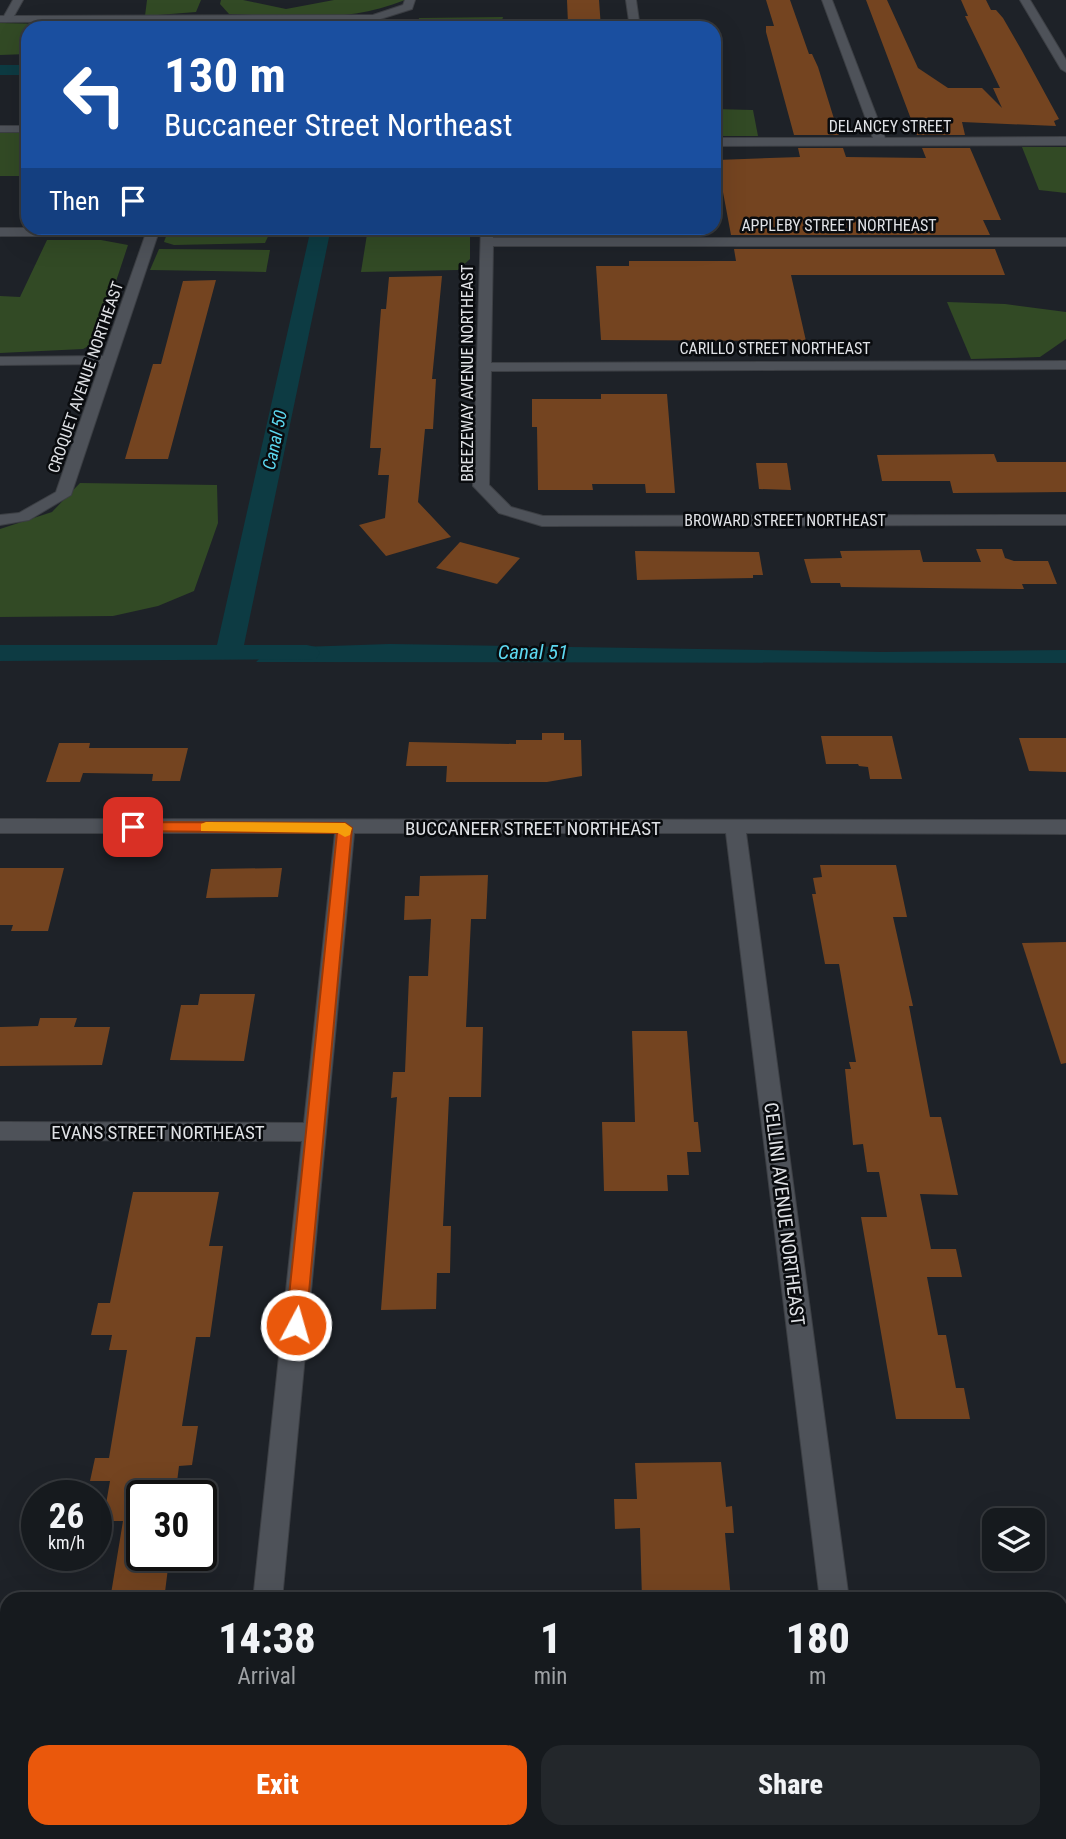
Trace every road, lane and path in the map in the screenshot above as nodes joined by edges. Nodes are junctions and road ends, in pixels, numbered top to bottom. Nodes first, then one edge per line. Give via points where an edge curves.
1 (18, 0) edge
2 (410, 0) edge
3 (631, 0) edge
4 (827, 0) edge
5 (1025, 0) edge
6 (3, 19) edge
7 (634, 21) edge
8 (1066, 69) edge
9 (0, 129) edge
10 (21, 129) edge
11 (880, 141) junction
12 (1066, 141) edge
13 (721, 142) edge
14 (0, 232) edge
15 (21, 232) edge
16 (151, 235) edge
17 (486, 235) edge
18 (1066, 242) edge
19 (0, 360) edge
20 (110, 360) junction
21 (1066, 365) edge
22 (484, 367) junction
23 (505, 510) joint
24 (0, 520) edge
25 (1066, 520) edge
26 (0, 826) edge
27 (1066, 827) edge
28 (345, 828) junction
29 (735, 828) junction
30 (0, 1131) edge
31 (316, 1132) junction
32 (268, 1592) edge
33 (834, 1592) edge

1 - 6 street
2 - 6 street via 408,7 374,18
3 - 7 street
4 - 11 street
5 - 8 street
9 - 10 street
11 - 12 street, DELANCEY STREET
11 - 13 street, DELANCEY STREET
14 - 15 street
16 - 20 street, CROQUET AVENUE NORTHEAST
17 - 18 street, APPLEBY STREET NORTHEAST
17 - 22 street, BREEZEWAY AVENUE NORTHEAST
19 - 20 street
20 - 24 street, CROQUET AVENUE NORTHEAST via 63,495 23,517
21 - 22 street, CARILLO STREET NORTHEAST
22 - 23 street, BREEZEWAY AVENUE NORTHEAST via 481,486
23 - 25 street, BROWARD STREET NORTHEAST via 542,521
26 - 28 street, BUCCANEER STREET NORTHEAST
27 - 29 street, BUCCANEER STREET NORTHEAST
28 - 29 street, BUCCANEER STREET NORTHEAST
28 - 31 street
29 - 33 street, CELLINI AVENUE NORTHEAST
30 - 31 street, EVANS STREET NORTHEAST
31 - 32 street

